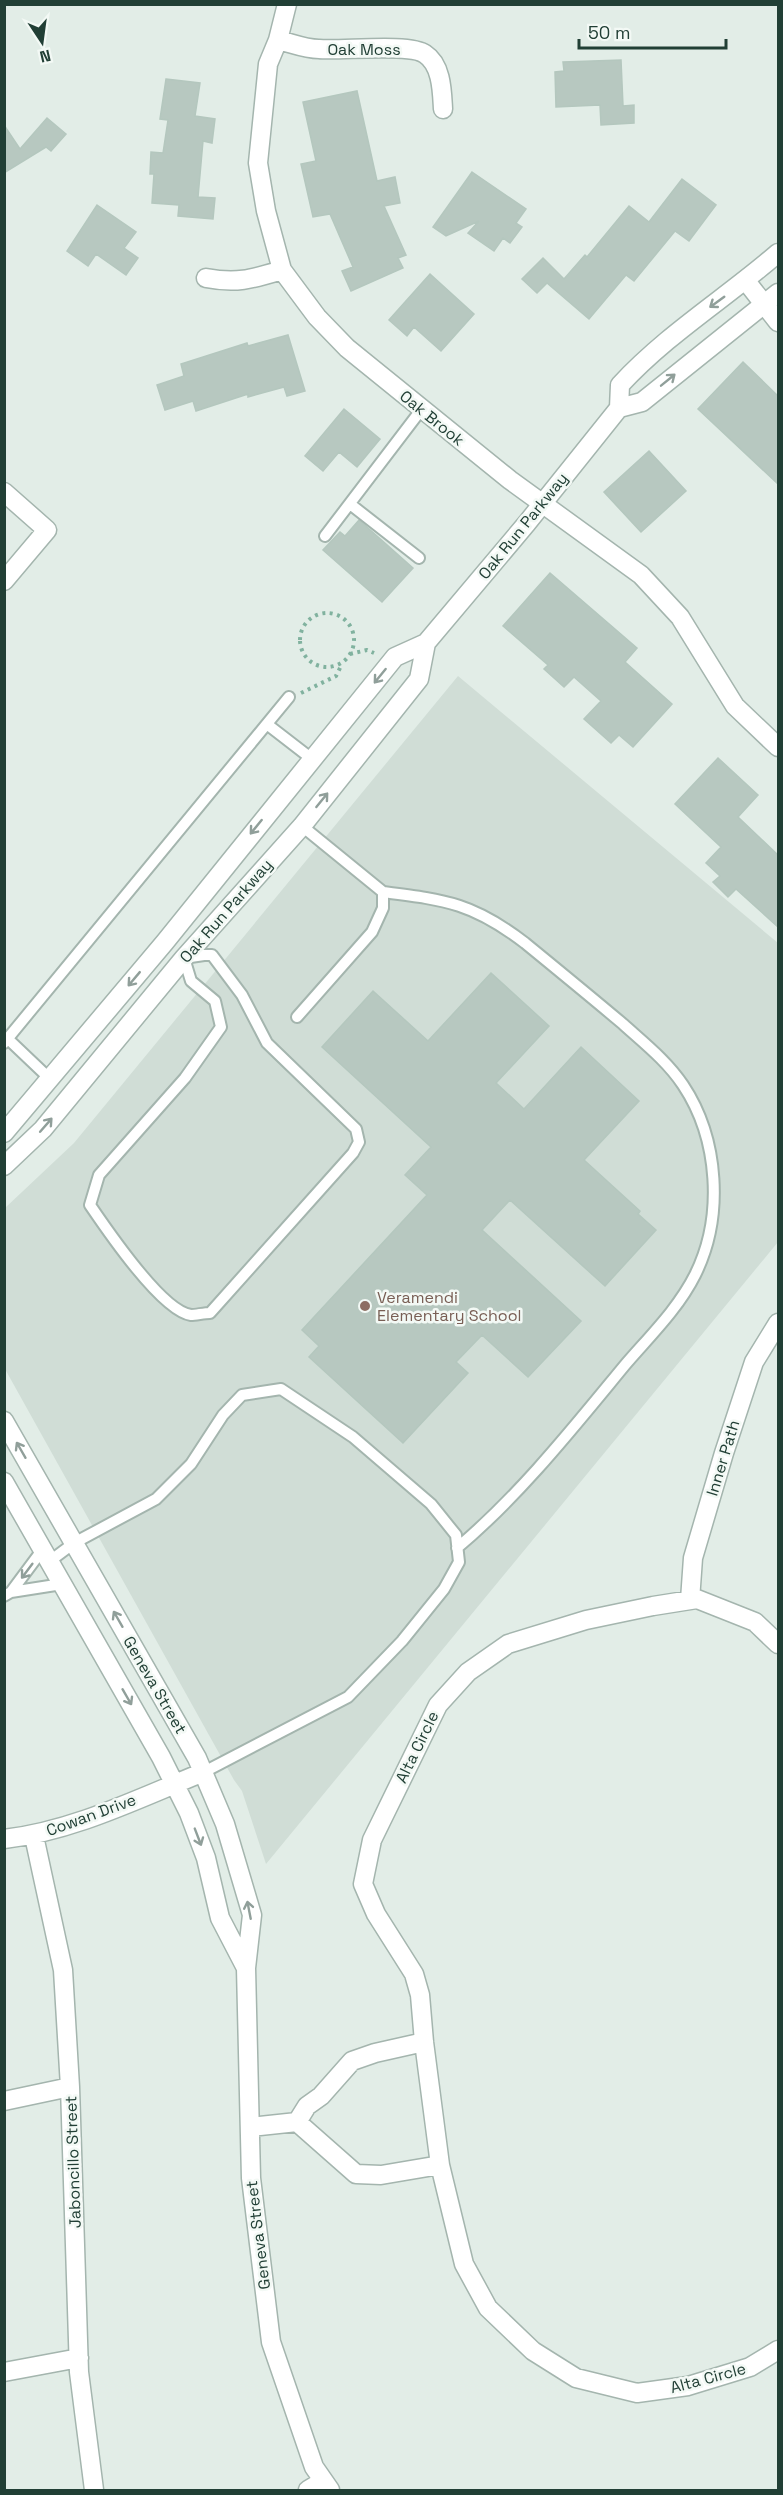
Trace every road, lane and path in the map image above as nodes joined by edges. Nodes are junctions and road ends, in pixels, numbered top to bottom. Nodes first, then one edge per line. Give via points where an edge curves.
1 (287, 4) edge
2 (278, 40) junction
3 (443, 110) dead end
4 (778, 253) edge
5 (282, 270) junction
6 (206, 278) dead end
7 (746, 281) junction
8 (772, 299) edge
9 (778, 322) edge
10 (619, 408) junction
11 (422, 410) junction
12 (4, 492) edge
13 (543, 503) junction
14 (350, 504) junction
15 (325, 536) dead end
16 (419, 558) dead end
17 (4, 581) edge
18 (426, 643) junction
19 (350, 654) junction
20 (378, 655) dead end
21 (342, 663) junction
22 (289, 697) joint
23 (268, 725) junction
24 (778, 747) edge
25 (312, 759) junction
26 (302, 826) junction
27 (383, 892) junction
28 (165, 942) junction
29 (184, 958) junction
30 (297, 1017) dead end
31 (6, 1041) edge
32 (49, 1078) junction
33 (4, 1133) edge
34 (4, 1166) edge
35 (778, 1323) edge
36 (4, 1421) edge
37 (4, 1482) edge
38 (74, 1543) junction
39 (457, 1548) junction
40 (46, 1555) junction
41 (62, 1584) junction
42 (8, 1594) edge
43 (690, 1600) junction
44 (778, 1644) edge
45 (204, 1772) junction
46 (174, 1784) junction
47 (34, 1836) junction
48 (4, 1839) edge
49 (246, 1968) junction
50 (424, 2042) junction
51 (70, 2087) junction
52 (4, 2101) edge
53 (297, 2122) junction
54 (250, 2127) junction
55 (440, 2165) junction
56 (778, 2350) edge
57 (79, 2358) junction
58 (4, 2372) edge
59 (320, 2487) edge
60 (94, 2490) edge

1 - 2 street, Oak Brook
2 - 3 street, Oak Moss via 315,49 424,52 440,79
2 - 5 street, Oak Brook via 268,64 258,163
4 - 7 street, Oak Run Parkway
5 - 6 street via 233,282
5 - 11 street, Oak Brook via 317,317 347,348
7 - 8 street
7 -> 10 street, Oak Run Parkway via 673,335 633,371 620,385
8 - 9 street
10 -> 8 street via 642,402
10 - 13 street, Oak Run Parkway
11 - 13 street, Oak Brook
11 - 14 lane
12 - 17 street via 47,530
13 - 18 street, Oak Run Parkway
13 - 24 street, Oak Brook via 641,575 663,597 680,617 735,706
14 - 15 lane
14 - 16 lane
18 -> 25 street, Oak Run Parkway via 395,657
26 -> 18 street, Oak Run Parkway via 419,679
19 - 20 path via 367,650
19 - 21 path
19 - 21 path via 354,637 345,620 328,613 310,618 300,633 302,652 315,665 333,667
21 - 22 path via 336,676
22 - 23 lane
23 - 25 lane
23 - 31 lane
25 -> 28 street, Oak Run Parkway
26 - 27 lane
26 - 29 street, Oak Run Parkway
27 - 30 lane via 383,908 372,932
27 - 39 lane via 443,900 478,912 525,943 659,1055 683,1085 701,1118 711,1156 714,1202 695,1276 672,1310 583,1415 489,1520
28 - 29 street
28 -> 32 street, Oak Run Parkway
29 - 29 lane via 191,981 215,1001 221,1027 185,1078 99,1175 90,1205 109,1234 170,1306 190,1315 210,1313 359,1143 356,1129 267,1043 242,994 212,955
34 -> 29 street, Oak Run Parkway via 43,1129
31 - 32 lane
32 - 33 street, Oak Run Parkway
35 - 43 street, Inner Path via 754,1362 724,1453 693,1558
38 -> 36 street, Geneva Street
37 - 40 street, Geneva Street
38 - 39 lane via 156,1499 191,1464 223,1415 242,1395 281,1389 353,1437 431,1504 456,1535
38 - 40 lane
45 -> 38 street, Geneva Street
39 - 45 lane via 459,1562 444,1589 402,1641 348,1697
40 - 41 street, Geneva Street
40 -> 42 lane
41 - 42 lane
41 -> 46 street, Geneva Street
43 - 44 street, Alta Circle via 697,1599 755,1622
43 - 50 street, Alta Circle via 586,1620 508,1644 468,1672 438,1705 372,1840 363,1884 376,1914 414,1974
45 - 46 street, Cowan Drive
49 -> 45 street, Geneva Street via 252,1915 225,1824
46 - 47 street, Cowan Drive
46 -> 49 street, Geneva Street via 206,1858 220,1918
47 - 48 street, Cowan Drive
47 - 51 street, Jaboncillo Street via 63,1970
49 - 54 street, Geneva Street
50 - 53 street via 352,2061 307,2106
50 - 55 street, Alta Circle
51 - 52 street
51 - 57 street, Jaboncillo Street
53 - 54 street
53 - 55 street via 356,2174 381,2175
54 - 59 street, Geneva Street via 251,2178 271,2342
55 - 56 street, Alta Circle via 464,2264 488,2308 532,2351 576,2378 637,2393 698,2383 750,2367
57 - 58 street
57 - 60 street, Jaboncillo Street

